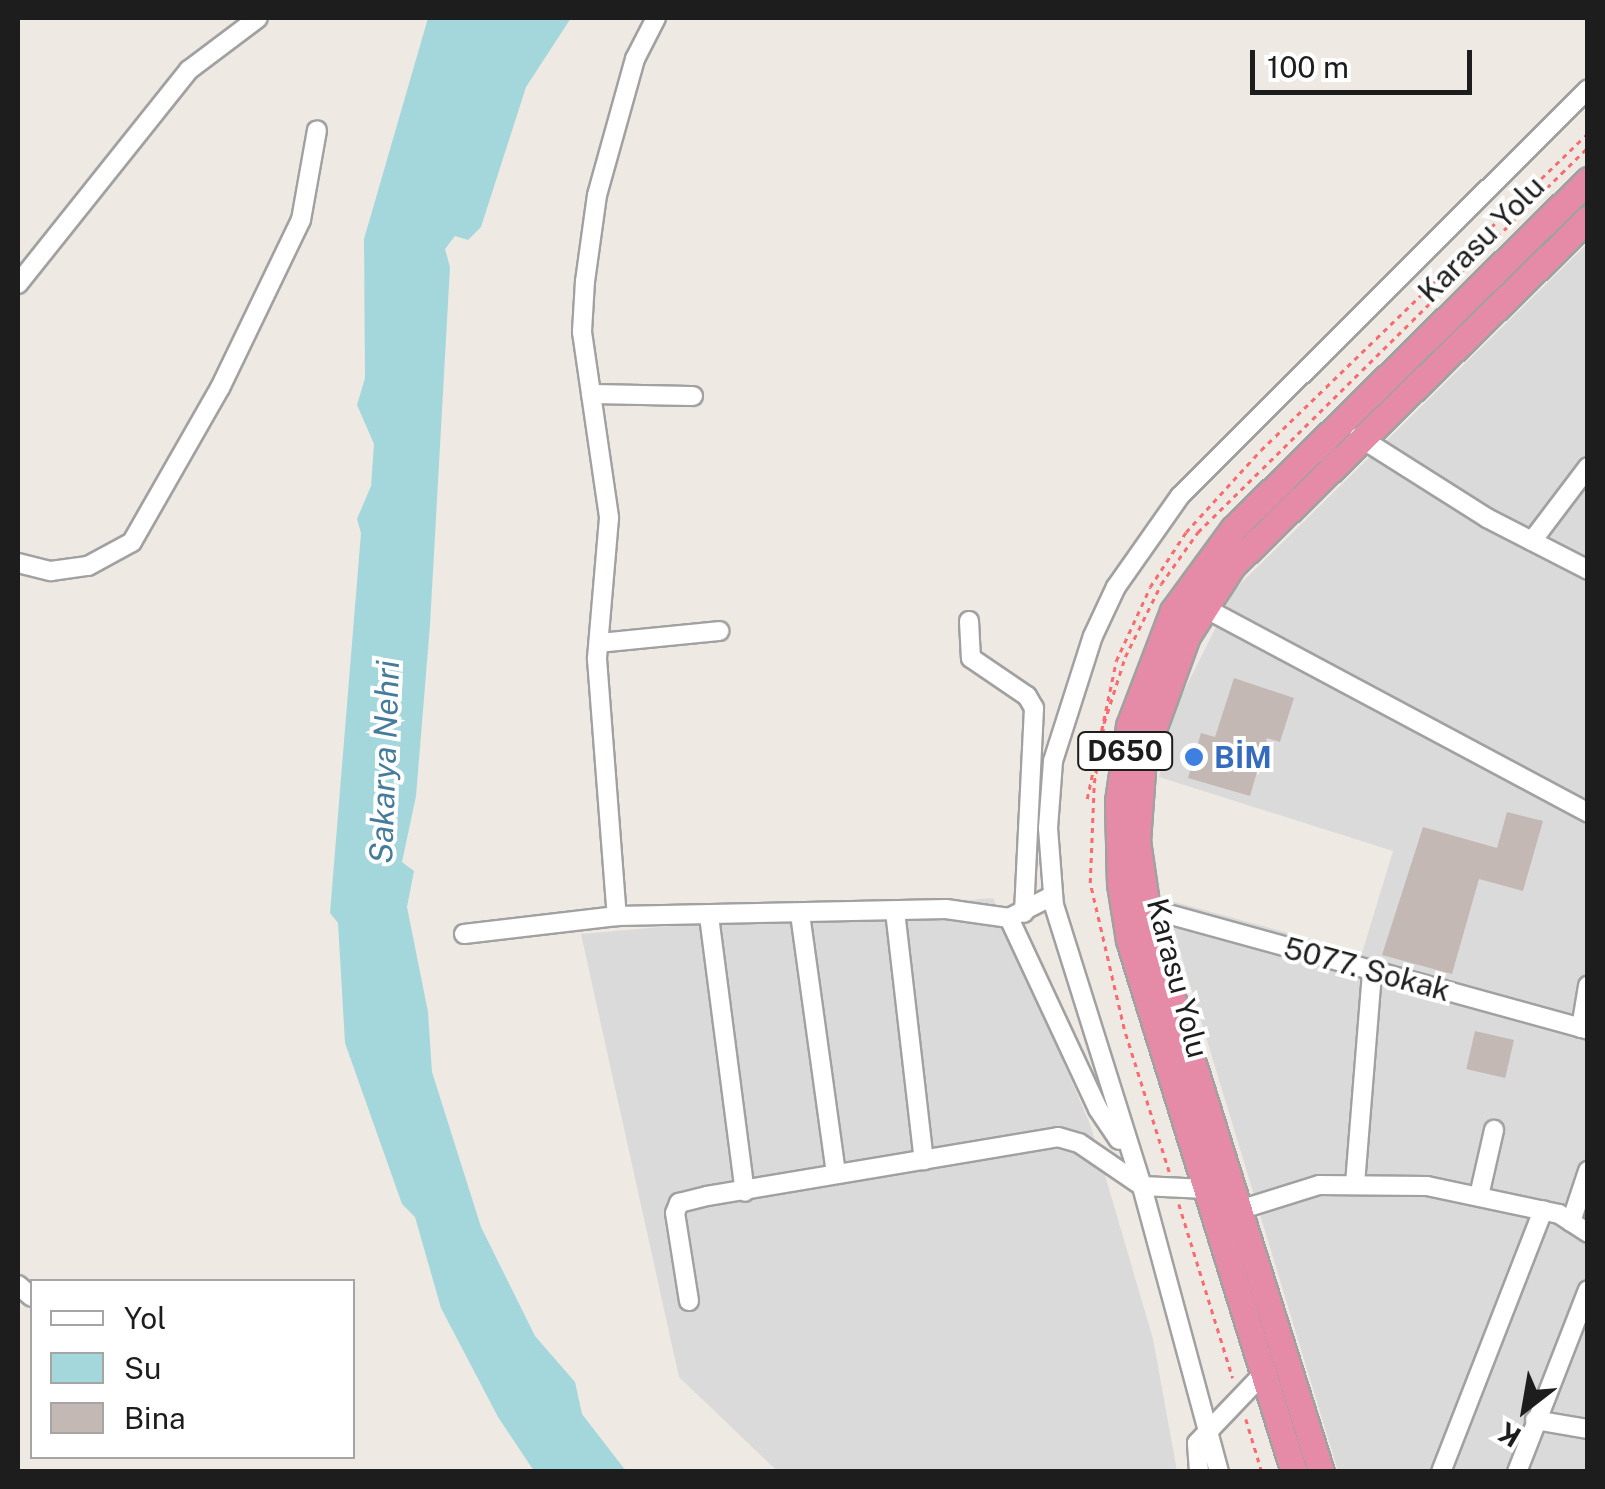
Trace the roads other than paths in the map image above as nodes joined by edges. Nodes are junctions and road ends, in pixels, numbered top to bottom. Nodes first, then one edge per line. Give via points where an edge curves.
1 (258, 18) edge
2 (656, 18) edge
3 (1588, 89) edge
4 (317, 130) dead end
5 (1588, 180) edge
6 (1588, 219) edge
7 (18, 284) edge
8 (591, 394) junction
9 (693, 396) dead end
10 (1359, 437) junction
11 (1588, 467) edge
12 (1532, 541) junction
13 (18, 563) edge
14 (1588, 570) edge
15 (1204, 608) junction
16 (969, 621) dead end
17 (720, 631) dead end
18 (599, 643) junction
19 (1588, 814) edge
20 (1052, 896) junction
21 (1146, 908) junction
22 (895, 911) junction
23 (800, 914) junction
24 (1017, 915) junction
25 (616, 916) junction
26 (709, 916) junction
27 (464, 934) dead end
28 (1372, 971) junction
29 (1588, 986) edge
30 (1584, 1029) edge
31 (1494, 1130) dead end
32 (924, 1160) junction
33 (1133, 1161) junction
34 (1588, 1171) edge
35 (836, 1174) junction
36 (1355, 1184) junction
37 (1142, 1186) junction
38 (1206, 1188) junction
39 (745, 1192) junction
40 (1479, 1196) junction
41 (1236, 1210) junction
42 (1543, 1210) junction
43 (1579, 1228) edge
44 (1588, 1290) edge
45 (689, 1301) dead end
46 (1264, 1373) junction
47 (1535, 1420) junction
48 (1588, 1428) edge
49 (1208, 1431) junction
50 (1199, 1472) edge
51 (1218, 1472) edge
52 (1294, 1472) edge
53 (1321, 1472) edge
54 (1441, 1472) edge
55 (1517, 1472) edge

1 - 7 street via 189,70
2 - 8 street via 635,59 591,221 582,332
3 - 20 street via 1210,462 1142,546 1093,636 1053,762
4 - 13 street via 301,220 220,388 132,542 88,566 51,571
5 - 38 highway, Karasu Yolu / D650 via 1233,529 1173,611 1145,676 1129,726 1118,801 1120,884 1129,940
6 - 10 highway, Karasu Yolu / D650
8 - 9 street
8 - 18 street via 610,518
10 - 12 street
10 - 15 highway, Karasu Yolu / D650 via 1260,534
11 - 12 street
12 - 14 street
15 - 19 street
15 - 21 highway, Karasu Yolu / D650 via 1169,676 1143,757 1137,841
16 - 24 street via 971,658 1027,696 1034,708
17 - 18 street
18 - 25 street
20 - 24 street
20 - 33 street
21 - 28 street, 5077. Sokak
21 - 41 highway, Karasu Yolu / D650
22 - 23 street
22 - 24 street
22 - 32 street
23 - 26 street
23 - 35 street
24 - 33 street via 1098,1109
25 - 26 street
25 - 27 street
26 - 39 street
28 - 30 street, 5077. Sokak
28 - 36 street
29 - 30 street
31 - 40 street
32 - 35 street
32 - 37 street via 1066,1138
33 - 37 street
34 - 43 street
35 - 39 street
36 - 40 street
36 - 41 street via 1319,1185
37 - 38 street
37 - 49 street
38 - 46 highway, Karasu Yolu / D650
39 - 45 street via 677,1205
40 - 42 street
41 - 53 highway, Karasu Yolu / D650
42 - 43 street
42 - 54 street
44 - 47 street
46 - 49 street
46 - 52 highway, Karasu Yolu / D650
47 - 48 street
47 - 55 street
49 - 50 street via 1197,1443
49 - 51 street

